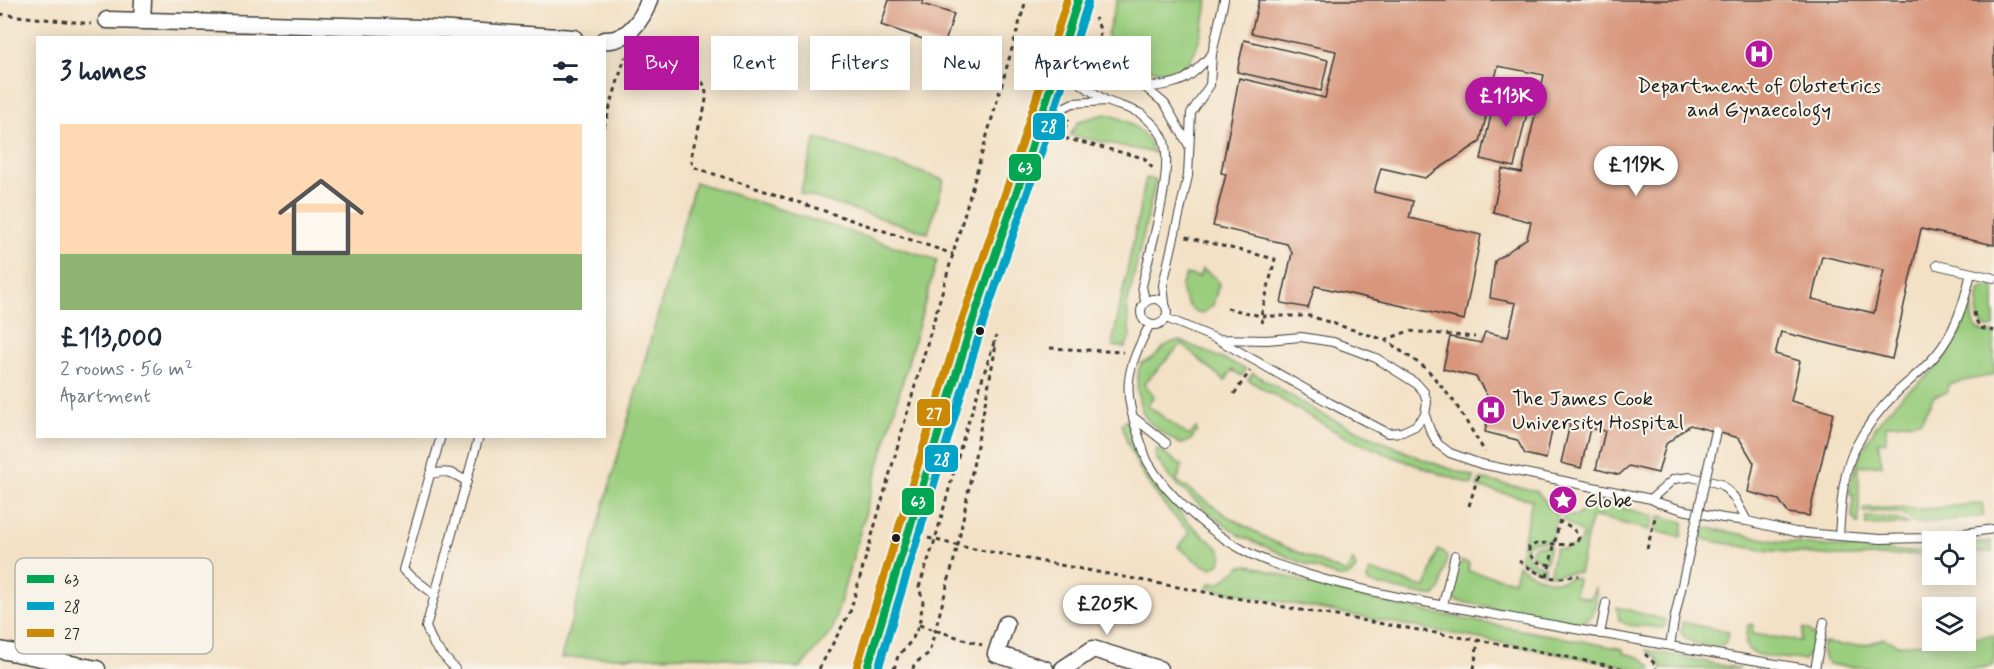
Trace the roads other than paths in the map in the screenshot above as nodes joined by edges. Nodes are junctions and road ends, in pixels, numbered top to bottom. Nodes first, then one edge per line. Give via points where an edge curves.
1 (143, 0) edge
2 (649, 0) edge
3 (1078, 0) edge
4 (1224, 0) edge
5 (107, 20) road end
6 (142, 21) junction
7 (543, 36) edge
8 (1066, 36) edge
9 (606, 40) edge
10 (1212, 54) junction
11 (1151, 87) edge
12 (1049, 90) edge
13 (1091, 90) edge
14 (1148, 90) edge
15 (1108, 101) junction
16 (1038, 126) junction
17 (1189, 146) junction
18 (1938, 265) dead end
19 (1971, 273) junction
20 (1994, 278) edge
21 (1146, 301) junction
22 (1165, 303) junction
23 (1166, 318) junction
24 (1150, 324) junction
25 (1217, 339) junction
26 (1425, 415) junction
27 (1132, 417) junction
28 (1716, 431) dead end
29 (440, 438) edge
30 (478, 438) edge
31 (1166, 443) dead end
32 (430, 474) junction
33 (467, 482) junction
34 (1651, 499) junction
35 (1747, 521) junction
36 (1994, 529) edge
37 (1839, 536) junction
38 (1455, 555) dead end
39 (434, 594) junction
40 (1606, 603) dead end
41 (1443, 605) junction
42 (1824, 622) dead end
43 (1006, 624) dead end
44 (1600, 634) junction
45 (1670, 646) junction
46 (0, 650) edge
47 (15, 653) edge
48 (21, 654) edge
49 (995, 658) edge
50 (98, 669) edge
51 (455, 669) edge
52 (867, 669) edge
53 (1045, 669) edge
54 (1063, 669) edge
55 (1159, 669) edge
56 (1808, 669) edge
57 (1815, 669) edge

1 - 6 street
2 - 9 street via 635,27
3 - 8 main road
4 - 10 lane
5 - 6 street
6 - 7 street via 420,28
10 - 11 lane via 1180,83
10 - 17 lane via 1210,85 1191,113
12 - 16 main road
13 - 15 lane
14 - 17 lane via 1165,104
15 - 16 lane via 1073,103
15 - 21 lane via 1140,113 1153,124 1166,151 1167,172 1142,286
16 - 52 main road via 970,329
17 - 22 lane via 1188,176 1163,285
18 - 19 lane
19 - 20 lane
19 - 37 lane via 1952,331 1935,356 1872,420 1854,451 1845,480
21 - 22 lane via 1154,298
21 - 24 lane via 1140,311
22 - 23 lane
23 - 24 lane
23 - 25 lane
24 - 27 lane via 1130,368
25 - 26 lane via 1388,433 1415,426
25 - 26 lane via 1301,337 1332,342 1376,358 1424,392
26 - 34 lane via 1438,444 1450,453 1481,464
27 - 31 lane
27 - 41 lane via 1148,461 1176,499 1210,529 1243,550 1278,566 1359,589
28 - 45 lane, bridge
29 - 32 lane
30 - 33 lane
32 - 33 lane via 454,473
32 - 39 lane via 403,570
33 - 39 lane
34 - 35 lane via 1683,510
34 - 35 lane via 1674,478 1691,477 1721,484 1734,497
35 - 37 lane via 1795,532
36 - 37 lane via 1927,538
38 - 41 lane
39 - 51 lane via 426,627 434,645
40 - 44 lane
41 - 44 lane
42 - 57 lane
43 - 49 street
44 - 45 lane
45 - 56 lane
46 - 47 street
48 - 50 street
49 - 53 street
54 - 55 street via 1093,649

